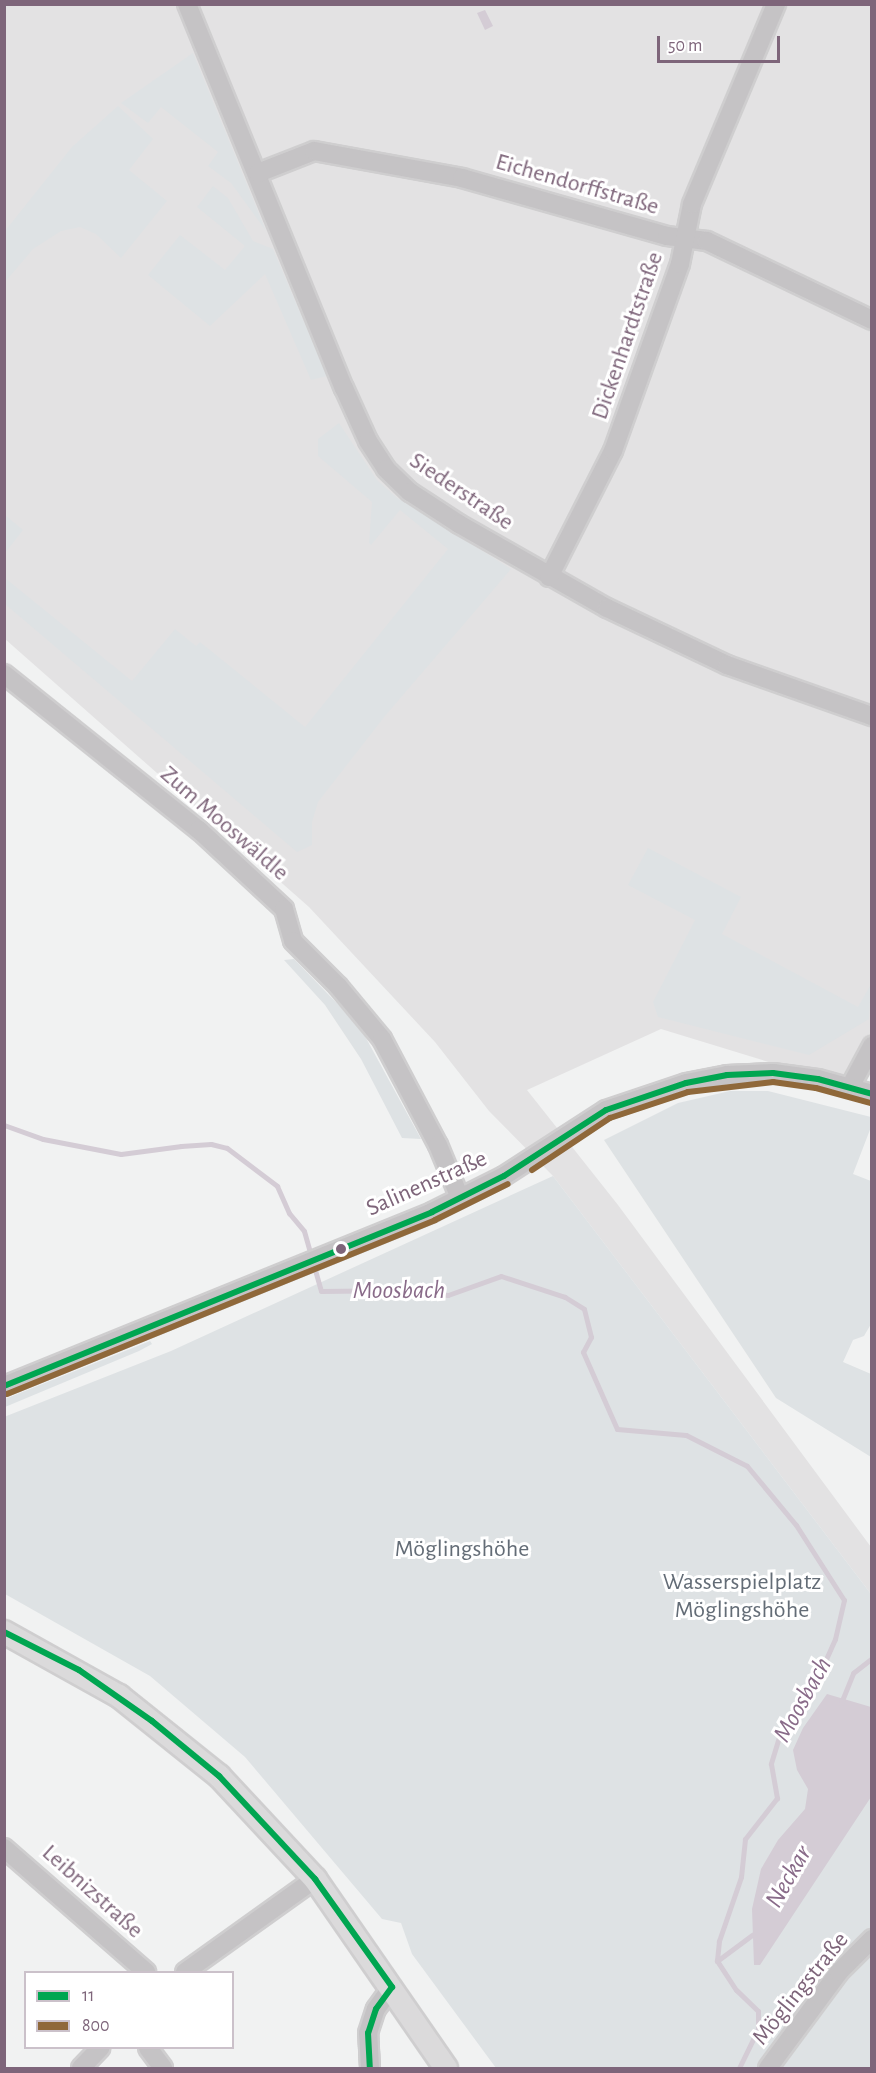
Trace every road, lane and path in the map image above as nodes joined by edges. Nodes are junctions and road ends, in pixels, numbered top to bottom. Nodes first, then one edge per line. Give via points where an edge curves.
1 (187, 4) edge
2 (777, 4) edge
3 (258, 173) junction
4 (686, 237) junction
5 (872, 320) edge
6 (549, 577) junction
7 (4, 674) edge
8 (872, 716) edge
9 (872, 1046) edge
10 (850, 1087) junction
11 (872, 1094) edge
12 (460, 1198) junction
13 (4, 1386) edge
14 (4, 1632) edge
15 (4, 1848) edge
16 (315, 1879) junction
17 (872, 1939) edge
18 (145, 1971) edge
19 (186, 1971) edge
20 (392, 1987) junction
21 (99, 2049) edge
22 (149, 2049) edge
23 (81, 2068) edge
24 (163, 2068) edge
25 (370, 2068) edge
26 (446, 2068) edge
27 (768, 2068) edge

1 - 3 street, Siederstraße
2 - 4 street, Dickenhardtstraße via 692,204
3 - 4 street, Eichendorffstraße via 314,151 462,178 668,236
3 - 6 street, Siederstraße via 344,388 368,441 386,469 410,492
4 - 5 street, Eichendorffstraße via 706,241
4 - 6 street, Dickenhardtstraße via 680,264 613,451
6 - 8 street, Siederstraße via 727,665
7 - 12 street, Zum Mooswäldle via 199,830 284,909 293,941 338,986 382,1039 438,1144
9 - 10 street
10 - 11 street, Salinenstraße
10 - 12 street, Salinenstraße via 773,1073 706,1079 606,1110 526,1162
12 - 13 street, Salinenstraße
14 - 16 main road via 79,1670 160,1728 219,1776
15 - 18 street, Leibnizstraße
16 - 19 street
16 - 20 main road
17 - 27 street, Möglingstraße via 838,1972
20 - 25 street via 376,2009 368,2033
20 - 26 main road
21 - 23 street
22 - 24 street

